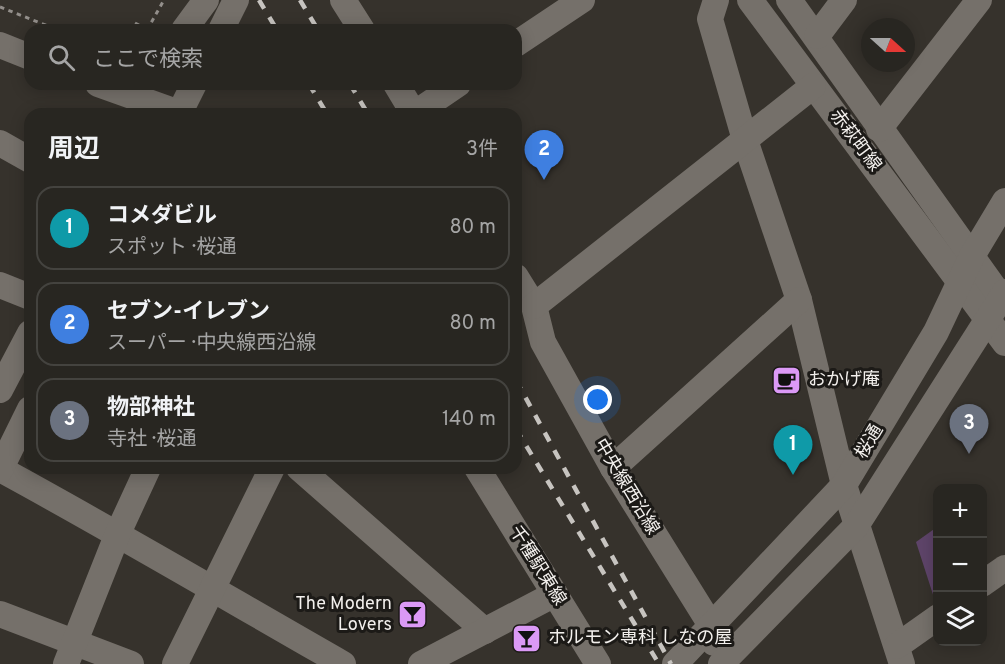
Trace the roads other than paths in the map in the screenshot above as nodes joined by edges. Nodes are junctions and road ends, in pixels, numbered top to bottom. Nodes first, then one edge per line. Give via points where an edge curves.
1 (206, 0) edge
2 (236, 0) edge
3 (344, 0) edge
4 (582, 0) edge
5 (716, 0) edge
6 (750, 0) edge
7 (789, 0) edge
8 (844, 0) edge
9 (979, 0) edge
10 (188, 24) edge
11 (224, 24) edge
12 (358, 24) edge
13 (817, 36) junction
14 (522, 40) edge
15 (0, 45) edge
16 (24, 55) edge
17 (813, 86) junction
18 (119, 90) edge
19 (191, 90) edge
20 (400, 90) edge
21 (449, 90) edge
22 (154, 100) edge
23 (169, 108) edge
24 (183, 108) edge
25 (410, 108) edge
26 (423, 108) edge
27 (879, 129) junction
28 (745, 140) junction
29 (0, 143) edge
30 (24, 157) edge
31 (1005, 201) edge
32 (972, 256) junction
33 (960, 281) junction
34 (0, 285) edge
35 (522, 287) edge
36 (24, 295) edge
37 (799, 300) junction
38 (1000, 303) edge
39 (534, 306) junction
40 (1005, 343) edge
41 (24, 344) edge
42 (0, 390) edge
43 (24, 421) edge
44 (613, 468) junction
45 (0, 469) edge
46 (145, 474) edge
47 (269, 474) edge
48 (306, 474) edge
49 (481, 474) edge
50 (844, 486) junction
51 (856, 526) junction
52 (118, 533) junction
53 (1005, 568) edge
54 (987, 581) edge
55 (210, 589) junction
56 (555, 594) junction
57 (0, 614) edge
58 (933, 622) edge
59 (712, 627) junction
60 (485, 631) junction
61 (70, 653) edge
62 (900, 655) edge
63 (682, 657) edge
64 (131, 664) edge
65 (175, 664) edge
66 (343, 664) edge
67 (421, 664) edge
68 (598, 664) edge
69 (716, 664) edge
70 (721, 664) edge

1 - 10 street
2 - 11 street
3 - 12 street
4 - 14 street
5 - 28 street via 710,19
6 - 17 street, 赤萩町線
7 - 13 street, 赤萩町線
8 - 13 street
9 - 27 street
13 - 27 street, 赤萩町線
15 - 16 street
17 - 28 street
17 - 33 street, 赤萩町線
18 - 22 street
19 - 24 street
20 - 25 street
21 - 26 street
22 - 23 street
27 - 32 street, 赤萩町線
28 - 37 street
28 - 39 street
29 - 30 street
31 - 32 street, 桜通
32 - 33 street, 桜通
32 - 38 street, 赤萩町線
33 - 38 street, 赤萩町線
33 - 50 street, 桜通 via 936,332
34 - 36 street
35 - 39 street, 中央線西沿線
37 - 44 street
37 - 50 street
38 - 40 street
38 - 51 street, 桜通
39 - 44 street, 中央線西沿線 via 543,342
41 - 42 street
43 - 45 street
44 - 59 street, 中央線西沿線
45 - 52 street
46 - 52 street
47 - 55 street
48 - 60 street
49 - 56 street, 千種駅東線
50 - 51 street
50 - 59 street, 桜通
51 - 62 street
51 - 70 street, 桜通
52 - 55 street
52 - 61 street
53 - 54 street
55 - 65 street
55 - 66 street
56 - 60 street
56 - 68 street, 千種駅東線
57 - 61 street
58 - 62 street
59 - 63 street, 桜通
59 - 69 street, 中央線西沿線
60 - 67 street
61 - 64 street

